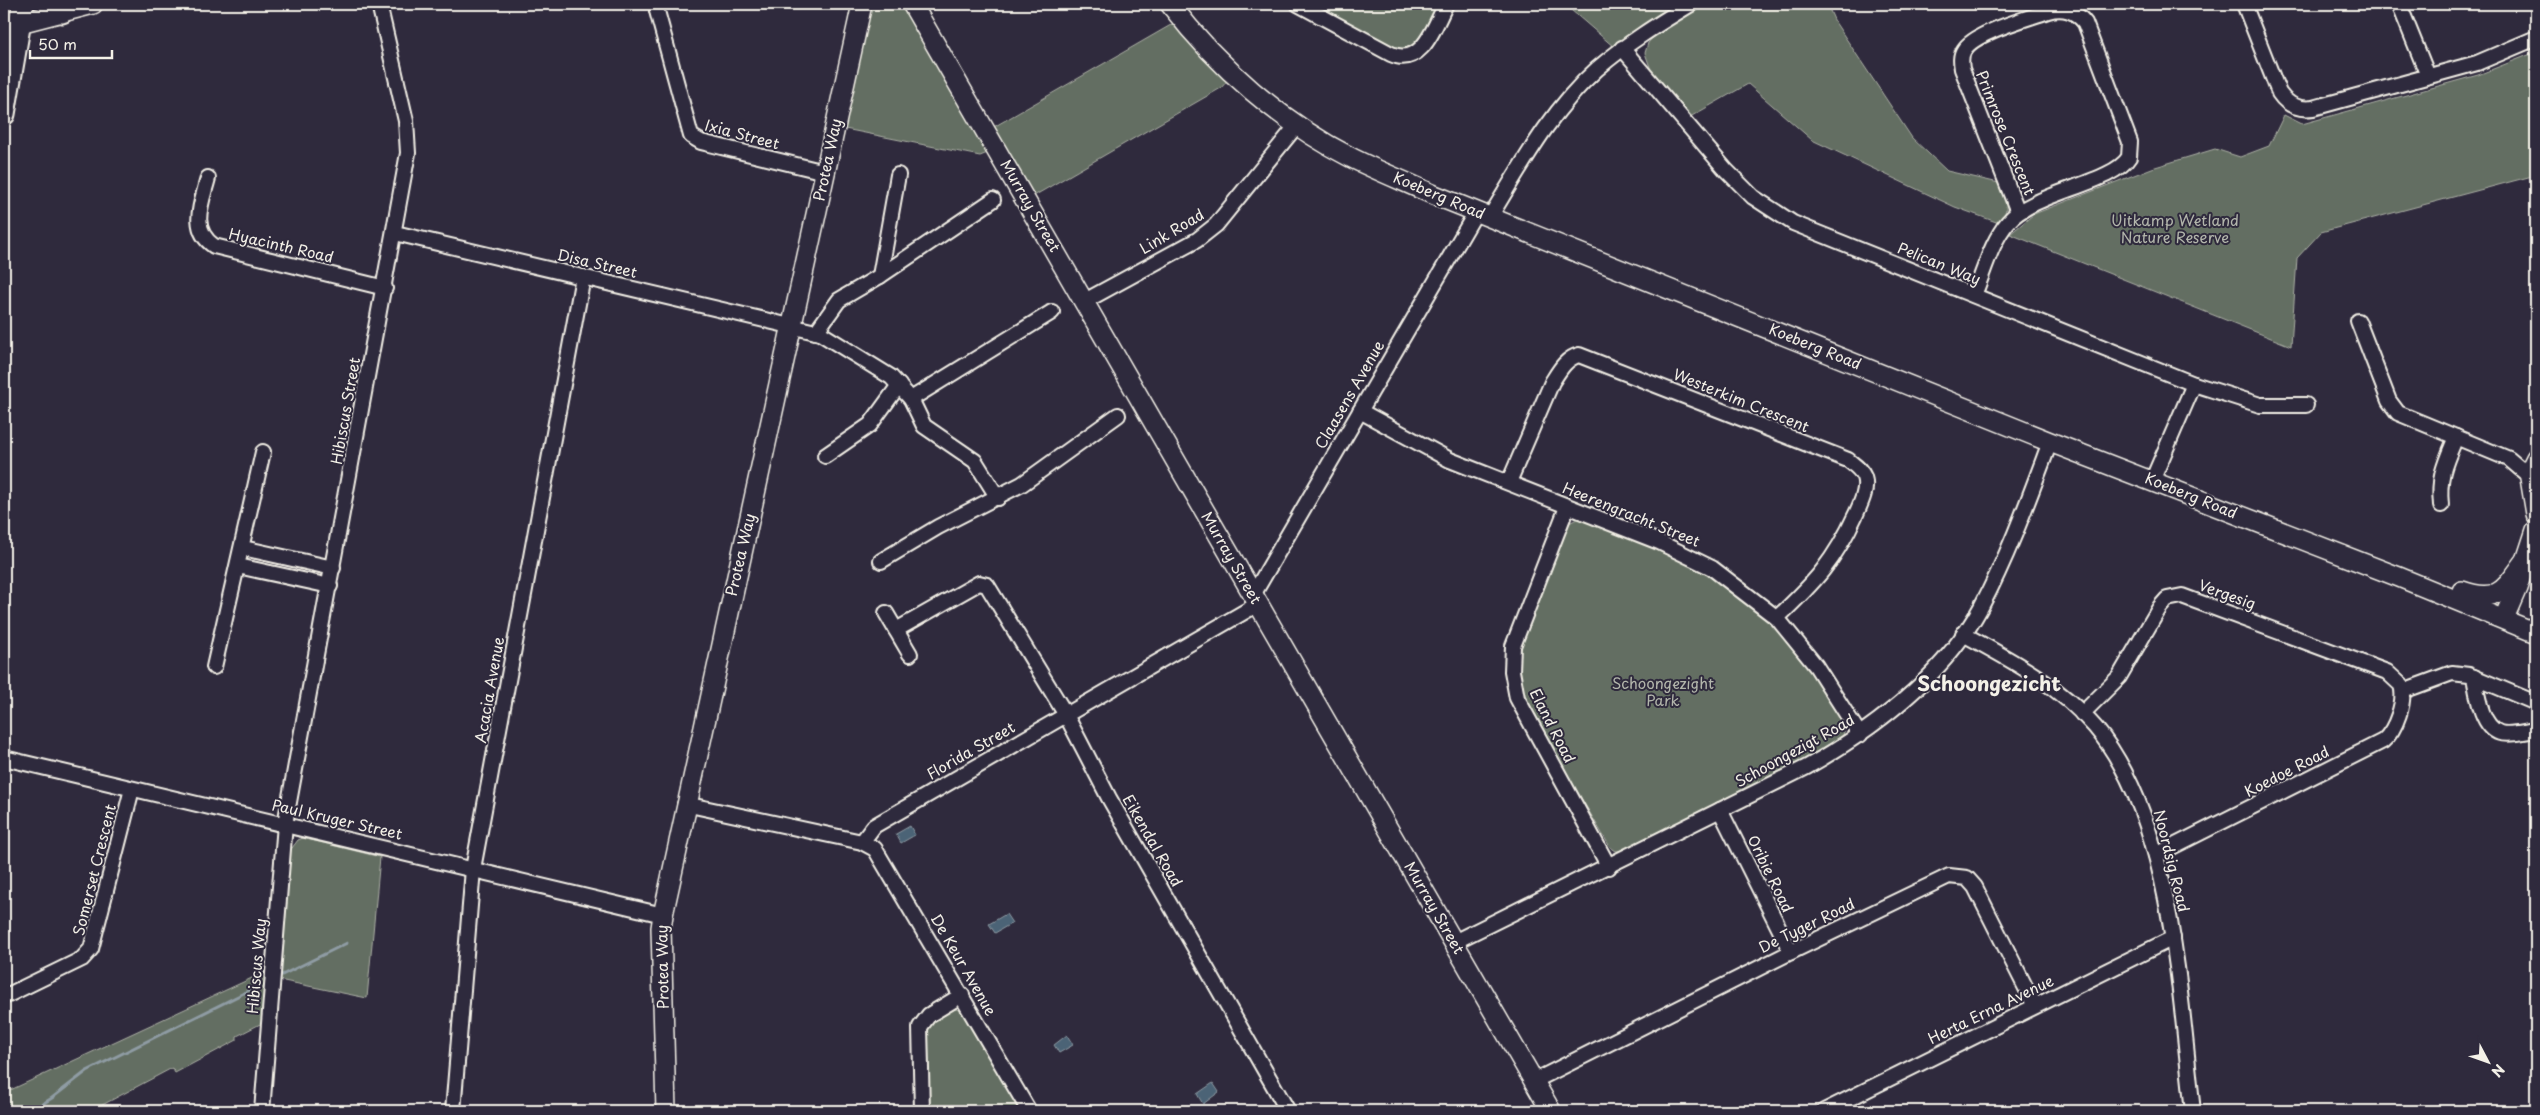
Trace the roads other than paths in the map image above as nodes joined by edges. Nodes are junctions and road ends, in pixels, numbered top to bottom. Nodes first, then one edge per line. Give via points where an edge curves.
1 (8, 4) edge
2 (93, 4) edge
3 (379, 4) edge
4 (862, 4) edge
5 (912, 4) edge
6 (1170, 4) edge
7 (1298, 4) edge
8 (1446, 4) edge
9 (1691, 4) edge
10 (2244, 4) edge
11 (2399, 4) edge
12 (56, 8) edge
13 (657, 11) dead end
14 (10, 22) edge
15 (2536, 38) edge
16 (1622, 48) junction
17 (2428, 76) junction
18 (4, 114) edge
19 (1297, 125) junction
20 (825, 172) junction
21 (898, 174) dead end
22 (208, 178) dead end
23 (993, 200) dead end
24 (2018, 212) junction
25 (1483, 214) junction
26 (395, 233) junction
27 (880, 276) junction
28 (582, 277) junction
29 (385, 288) junction
30 (1974, 295) junction
31 (1085, 301) junction
32 (1052, 312) dead end
33 (2358, 321) dead end
34 (791, 327) junction
35 (816, 332) junction
36 (899, 384) junction
37 (2194, 384) junction
38 (911, 399) junction
39 (2306, 405) dead end
40 (1360, 411) junction
41 (1118, 415) dead end
42 (2456, 438) junction
43 (2050, 442) junction
44 (263, 452) dead end
45 (825, 456) dead end
46 (2534, 473) edge
47 (2152, 480) junction
48 (1509, 482) junction
49 (998, 498) junction
50 (2441, 505) dead end
51 (1567, 507) junction
52 (2536, 514) edge
53 (2536, 530) edge
54 (243, 548) junction
55 (2526, 560) junction
56 (881, 561) dead end
57 (238, 566) junction
58 (333, 568) junction
59 (2399, 577) junction
60 (330, 586) junction
61 (1255, 600) junction
62 (886, 613) dead end
63 (1777, 618) junction
64 (2504, 618) junction
65 (896, 630) junction
66 (2536, 633) edge
67 (1963, 634) junction
68 (910, 654) dead end
69 (214, 667) dead end
70 (2474, 677) junction
71 (2403, 691) junction
72 (2536, 702) edge
73 (2082, 714) junction
74 (1066, 715) junction
75 (2536, 730) edge
76 (1860, 735) junction
77 (4, 758) edge
78 (132, 789) junction
79 (685, 804) junction
80 (1720, 810) junction
81 (285, 824) junction
82 (862, 842) junction
83 (2156, 856) junction
84 (1609, 867) junction
85 (473, 869) junction
86 (663, 915) junction
87 (2173, 938) junction
88 (1454, 942) junction
89 (1790, 952) junction
90 (962, 995) junction
91 (4, 997) edge
92 (2035, 1006) junction
93 (1534, 1081) junction
94 (262, 1111) edge
95 (454, 1111) edge
96 (666, 1111) edge
97 (922, 1111) edge
98 (1029, 1111) edge
99 (1288, 1111) edge
100 (1551, 1111) edge
101 (1824, 1111) edge
102 (2192, 1111) edge

1 - 14 main road
2 - 12 street
3 - 26 street, Hibiscus Street via 409,142
4 - 20 street, Protea Way
5 - 31 street, Murray Street
6 - 19 street, Koeberg Road via 1240,80
7 - 8 street via 1402,58 1414,55 1423,47
9 - 16 street, Claasens Avenue
10 - 17 street via 2279,93 2293,106 2313,108
11 - 17 street
12 - 14 street
13 - 20 street, Ixia Street via 691,136 701,142
14 - 18 main road
15 - 17 street via 2478,63
16 - 25 street, Claasens Avenue via 1595,70 1567,100
16 - 30 street, Pelican Way via 1726,170 1772,212
19 - 25 street, Koeberg Road via 1351,158
19 - 31 street, Link Road via 1216,225 1197,240
20 - 34 street, Protea Way
21 - 27 street
22 - 29 street, Hyacinth Road via 199,223 202,234 214,246
23 - 27 street
24 - 24 street, Primrose Crescent via 2116,170 2126,162 2130,152 2130,142 2084,23 2070,10 2058,8 1978,37 1960,59
24 - 30 street, Primrose Crescent via 2000,233
25 - 40 street, Claasens Avenue
25 - 43 street, Koeberg Road
26 - 28 street, Disa Street
26 - 29 street, Hibiscus Street
27 - 35 street via 839,300
28 - 34 street, Disa Street
28 - 85 street, Acacia Avenue
29 - 58 street, Hibiscus Street
30 - 37 street, Pelican Way
31 - 61 street, Murray Street
32 - 38 street
33 - 42 street via 2395,410 2406,418
34 - 35 street, Disa Street
34 - 79 street, Protea Way
35 - 36 street, Disa Street via 834,340
36 - 38 street, Disa Street
36 - 45 street via 870,425
37 - 39 street, Pelican Way via 2260,405
37 - 47 street
38 - 49 street, Disa Street via 924,426 975,461
40 - 48 street, Heerengracht Street via 1450,460
40 - 61 street, Claasens Avenue
41 - 49 street
42 - 46 street via 2509,459
42 - 50 street via 2442,469 2439,485
43 - 47 street, Koeberg Road
43 - 67 street, Schoongezigt Road via 2016,534 1980,608
44 - 54 street
46 - 52 street
47 - 59 street, Koeberg Road
48 - 51 street, Heerengracht Street
48 - 63 street, Westerkim Crescent via 1552,382 1573,356 1580,355 1848,460 1864,478 1863,496 1857,510 1831,562
49 - 56 street via 938,527
51 - 63 street, Heerengracht Street via 1690,556 1732,582
51 - 84 street, Eland Road via 1513,646 1514,685 1524,713
53 - 55 street
54 - 57 street
54 - 58 street
55 - 59 street via 2508,585 2489,597 2477,596 2413,574
55 - 64 street
57 - 60 street
57 - 69 street
58 - 60 street, Hibiscus Street
59 - 64 street, Koeberg Road
60 - 81 street, Hibiscus Street
61 - 74 street, Florida Street
61 - 88 street, Murray Street
62 - 65 street
63 - 76 street, Heerengracht Street via 1816,666
64 - 66 street, Koeberg Road
65 - 68 street
65 - 74 street, Eikendal Road via 984,583
67 - 73 street, Noordsig Road via 2034,673
67 - 76 street, Schoongezigt Road via 1915,688 1884,718
70 - 71 street via 2452,673
70 - 72 street
70 - 75 street via 2482,710 2493,729 2502,734
71 - 73 street, Vergesig via 2397,680 2386,672 2175,596 2160,606 2119,677
71 - 83 street, Koedoe Road via 2391,731 2379,744
73 - 83 street, Noordsig Road via 2096,728 2124,770 2143,813
74 - 82 street, Florida Street via 874,826
74 - 99 street, Eikendal Road via 1109,798
76 - 80 street, Schoongezigt Road via 1807,767
77 - 78 street, Paul Kruger Street
78 - 81 street, Paul Kruger Street
78 - 91 street, Somerset Crescent via 91,949 82,959
79 - 82 street
79 - 86 street, Protea Way
80 - 84 street, Schoongezigt Road
80 - 89 street, Oribie Road
81 - 85 street, Paul Kruger Street
81 - 94 street, Hibiscus Way
82 - 90 street, De Keur Avenue via 880,854
83 - 87 street, Noordsig Road
84 - 88 street, Schoongezigt Road
85 - 86 street, Paul Kruger Street
85 - 95 street, Acacia Avenue
86 - 96 street, Protea Way
87 - 92 street, Herta Erna Avenue
87 - 102 street, Noordsig Road
88 - 93 street, Murray Street
89 - 92 street, De Tyger Road via 1943,878 1961,876 1977,890
89 - 93 street, De Tyger Road
90 - 97 street via 930,1014 920,1027
90 - 98 street, De Keur Avenue
92 - 101 street, Herta Erna Avenue
93 - 100 street, Murray Street

